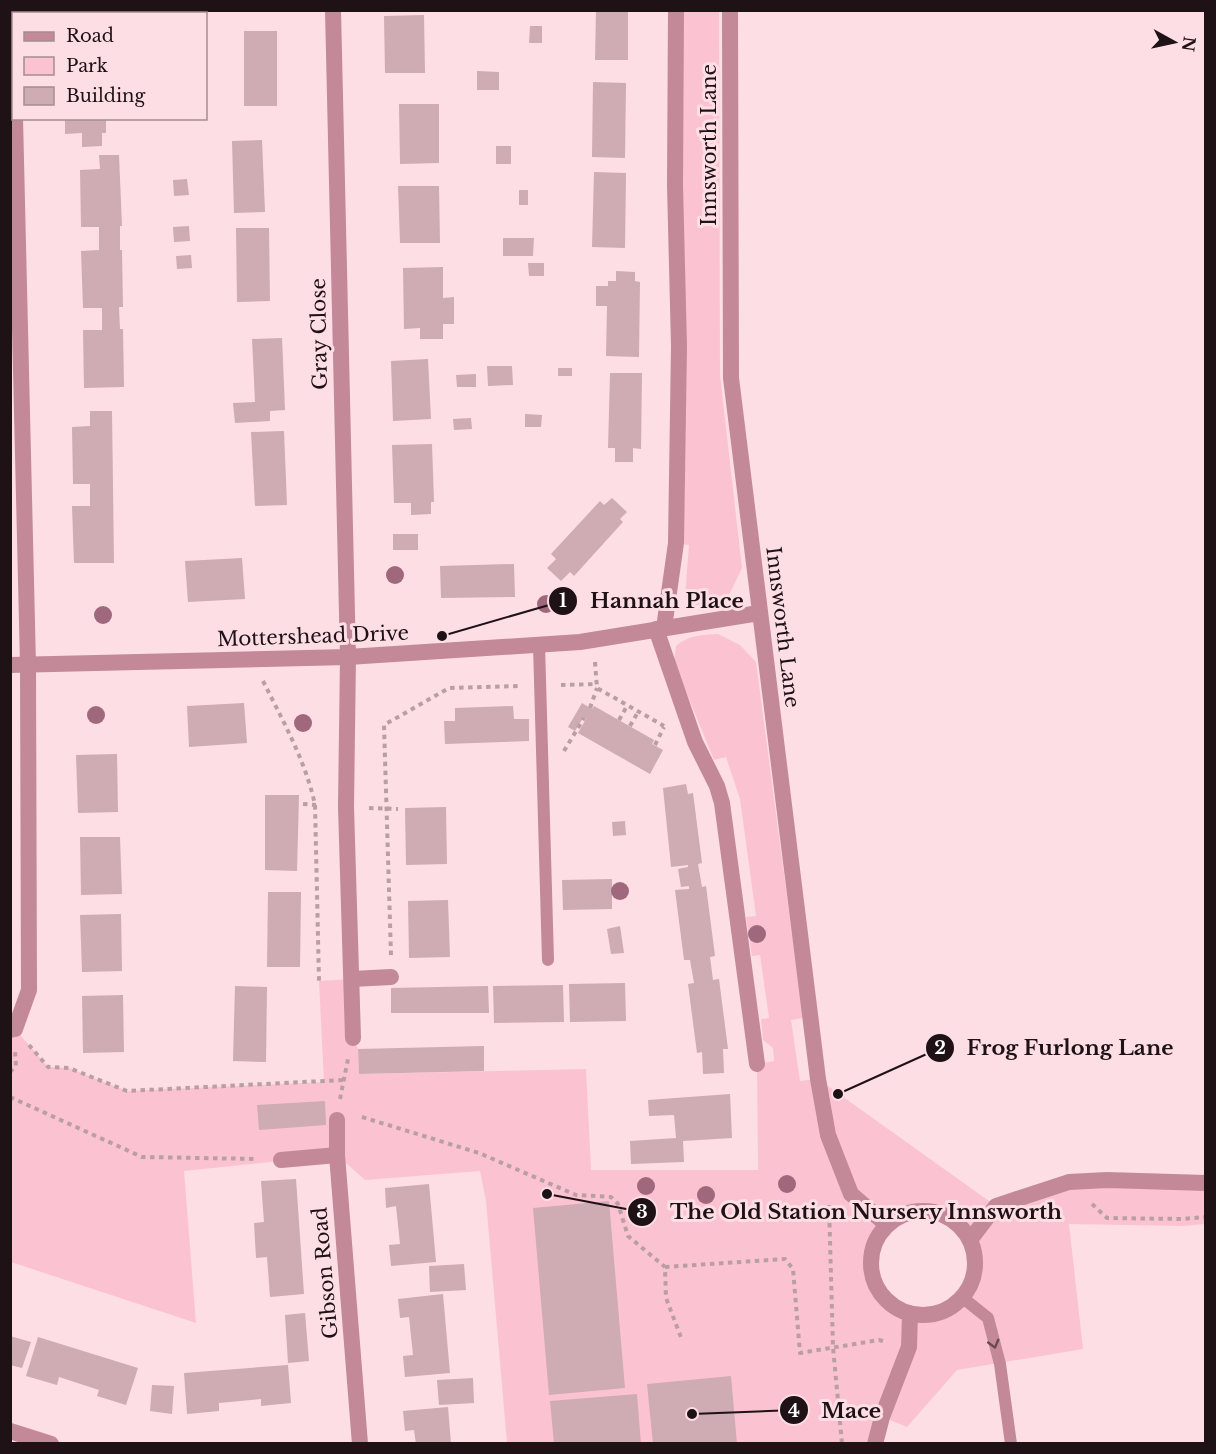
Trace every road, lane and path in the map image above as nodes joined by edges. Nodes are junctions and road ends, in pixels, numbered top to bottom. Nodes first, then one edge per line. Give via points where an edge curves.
1 (333, 10) edge
2 (676, 10) edge
3 (730, 10) edge
4 (15, 120) edge
5 (759, 613) junction
6 (660, 629) junction
7 (592, 640) junction
8 (539, 645) junction
9 (348, 657) junction
10 (251, 660) junction
11 (10, 665) edge
12 (28, 665) junction
13 (540, 686) junction
14 (597, 686) junction
15 (627, 706) junction
16 (590, 708) dead end
17 (638, 712) junction
18 (584, 718) dead end
19 (619, 720) dead end
20 (630, 726) dead end
21 (655, 745) dead end
22 (561, 758) dead end
23 (548, 960) dead end
24 (391, 976) joint
25 (352, 979) junction
26 (319, 981) dead end
27 (13, 1030) edge
28 (353, 1038) joint
29 (757, 1064) dead end
30 (343, 1080) junction
31 (10, 1097) edge
32 (362, 1118) dead end
33 (337, 1120) joint
34 (337, 1155) junction
35 (281, 1160) joint
36 (1069, 1182) junction
37 (1206, 1183) edge
38 (829, 1199) dead end
39 (1206, 1217) edge
40 (887, 1225) junction
41 (970, 1240) junction
42 (665, 1267) junction
43 (963, 1298) junction
44 (910, 1314) junction
45 (682, 1340) dead end
46 (833, 1347) junction
47 (909, 1347) junction
48 (10, 1431) edge
49 (51, 1443) edge
50 (360, 1443) edge
51 (842, 1443) edge
52 (876, 1443) edge
53 (1011, 1443) edge

1 - 9 street, Gray Close
2 - 6 street, Innsworth Lane via 676,543
3 - 5 street, Innsworth Lane via 731,378
4 - 12 street
5 - 6 street, Mottershead Drive
5 - 40 street, Innsworth Lane via 828,1135 851,1194
6 - 7 street, Mottershead Drive
6 - 29 street, Innsworth Lane via 695,742 722,803
7 - 8 street, Mottershead Drive
7 - 14 path
8 - 9 street, Mottershead Drive
8 - 13 lane
9 - 10 street, Mottershead Drive
9 - 25 street, Gray Close via 346,807
10 - 12 street, Mottershead Drive
10 - 26 path via 281,716 310,782 315,805
11 - 12 street, Mottershead Drive
12 - 27 street via 29,990
13 - 14 path
13 - 23 lane
13 - 24 path via 449,688 384,725
14 - 15 path
14 - 16 path
15 - 17 path
15 - 19 path
17 - 20 path
17 - 21 path via 666,727
18 - 22 path
24 - 25 street
25 - 28 street, Gray Close
27 - 30 path via 48,1067 69,1068 127,1091
28 - 30 path
30 - 33 path
31 - 35 path via 142,1157
32 - 42 path via 479,1153 576,1195 611,1197 618,1204 628,1236
33 - 34 street, Gibson Road
34 - 35 street
34 - 50 street, Gibson Road
36 - 37 street
36 - 39 path via 1107,1218
36 - 41 street via 996,1206
38 - 46 path
40 - 41 street via 920,1210 938,1213 955,1221
40 - 44 street via 873,1247 874,1283 891,1304
41 - 43 street via 976,1263
42 - 45 path via 666,1298
42 - 46 path via 785,1259 793,1269 800,1353
43 - 44 street via 940,1313
43 -> 53 lane via 988,1318 1000,1364
44 - 47 street
46 - 47 path via 879,1340
46 - 51 path
47 - 52 street
48 - 49 street

